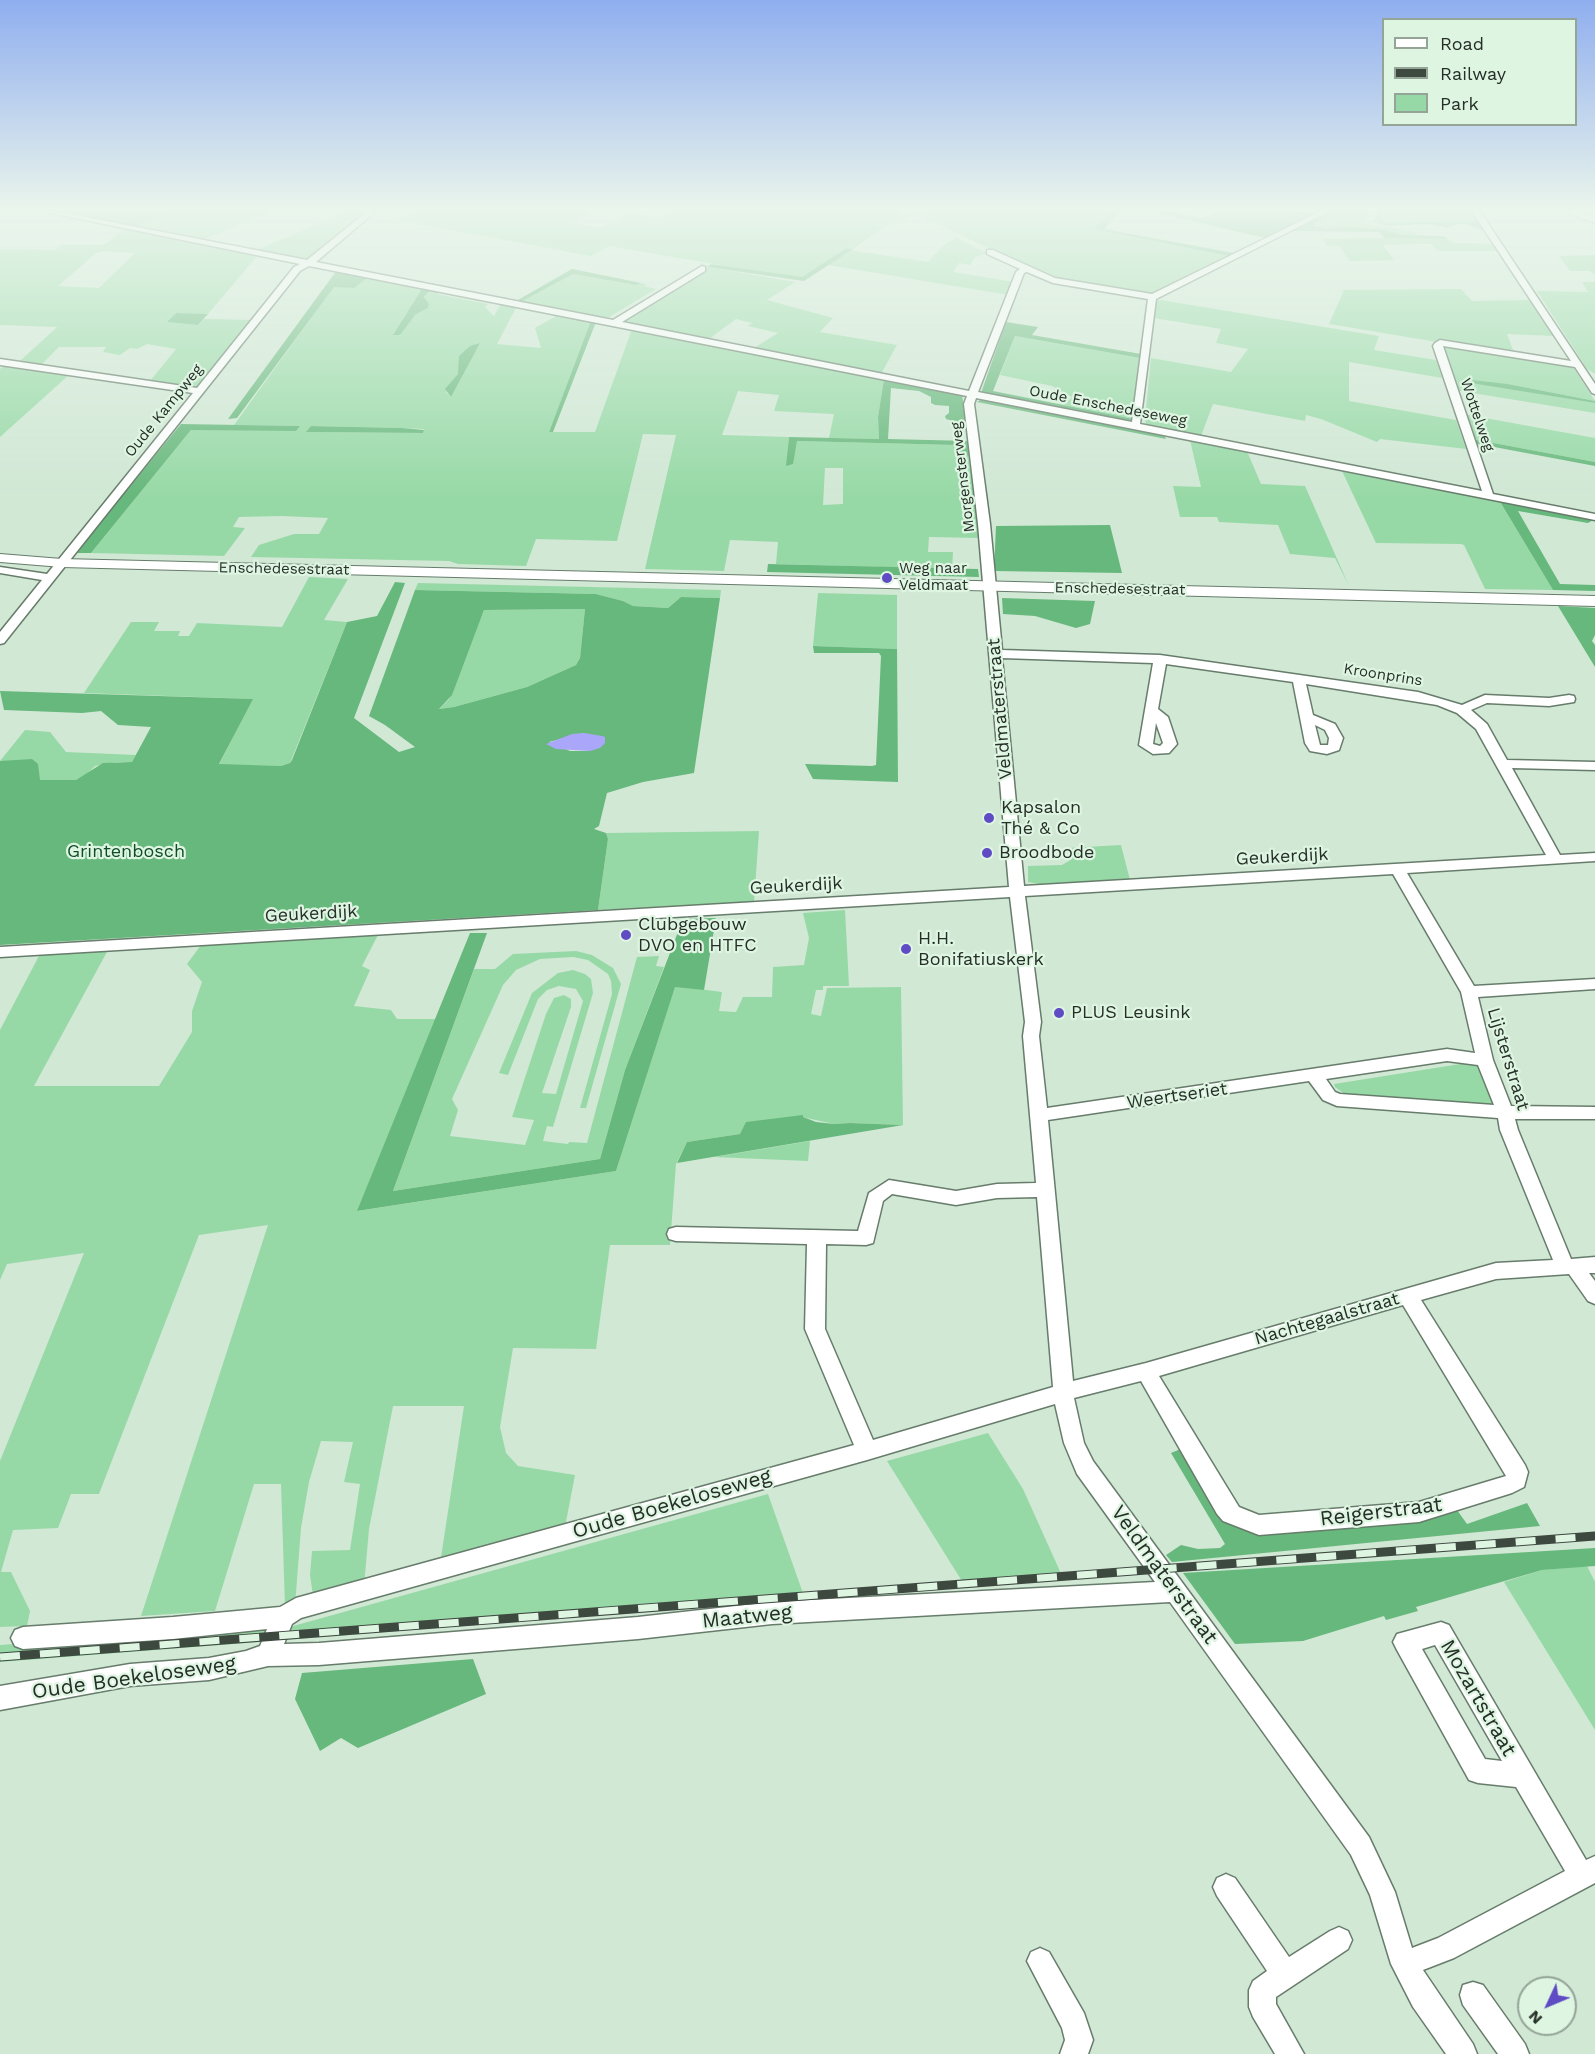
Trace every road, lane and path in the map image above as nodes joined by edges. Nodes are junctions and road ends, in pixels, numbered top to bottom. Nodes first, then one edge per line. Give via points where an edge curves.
1 (268, 306) edge
2 (527, 306) edge
3 (643, 306) edge
4 (1007, 306) edge
5 (1150, 306) edge
6 (1538, 306) edge
7 (615, 323) junction
8 (0, 362) edge
9 (1577, 365) junction
10 (1590, 376) edge
11 (200, 391) junction
12 (1595, 391) edge
13 (974, 394) junction
14 (1134, 426) junction
15 (1489, 496) junction
16 (1595, 517) edge
17 (0, 558) edge
18 (62, 563) junction
19 (0, 570) edge
20 (50, 578) junction
21 (990, 586) junction
22 (1595, 601) edge
23 (0, 640) edge
24 (994, 654) junction
25 (1160, 659) junction
26 (1299, 679) junction
27 (1569, 699) dead end
28 (1462, 710) junction
29 (1152, 711) dead end
30 (1307, 717) dead end
31 (1502, 764) junction
32 (1595, 766) edge
33 (1595, 857) edge
34 (1555, 859) junction
35 (1398, 870) junction
36 (1017, 892) junction
37 (0, 952) edge
38 (1595, 984) edge
39 (1469, 992) junction
40 (1485, 1060) junction
41 (1314, 1075) junction
42 (1505, 1112) junction
43 (1595, 1113) edge
44 (1040, 1115) junction
45 (1046, 1190) junction
46 (676, 1233) dead end
47 (817, 1236) junction
48 (1595, 1265) edge
49 (1570, 1266) junction
50 (1408, 1296) junction
51 (1595, 1296) edge
52 (1146, 1371) junction
53 (1063, 1392) junction
54 (867, 1450) junction
55 (1176, 1591) junction
56 (283, 1617) junction
57 (23, 1638) dead end
58 (319, 1654) joint
59 (268, 1655) junction
60 (0, 1698) edge
61 (1522, 1775) junction
62 (1588, 1872) edge
63 (1226, 1887) dead end
64 (1339, 1940) dead end
65 (1040, 1961) dead end
66 (1404, 1964) junction
67 (1284, 1974) junction
68 (1473, 1995) dead end
69 (1074, 2054) edge
70 (1290, 2054) edge
71 (1463, 2054) edge
72 (1515, 2054) edge

1 - 11 street, Oude Kampweg
2 - 7 street, Oude Enschedeseweg
3 - 7 street
4 - 13 street, Morgensterweg
5 - 14 street
6 - 9 street
7 - 13 street, Oude Enschedeseweg
8 - 11 street
9 - 10 street
9 - 15 street, Wottelweg via 1440,343
10 - 12 street
11 - 18 street, Oude Kampweg
13 - 14 street, Oude Enschedeseweg
13 - 21 street, Morgensterweg via 969,404
14 - 15 street, Oude Enschedeseweg
15 - 16 street, Oude Enschedeseweg
17 - 18 main road, Enschedesestraat
18 - 20 street, Oude Kampweg
18 - 21 main road, Enschedesestraat via 569,576 600,580
19 - 20 street
20 - 23 street, Oude Kampweg
21 - 22 main road, Enschedesestraat
21 - 24 street, Veldmaterstraat
24 - 25 street, Kroonprins
24 - 36 street, Veldmaterstraat
25 - 26 street, Kroonprins
25 - 29 street
26 - 28 street, Kroonprins via 1418,696
26 - 30 street
27 - 28 street via 1485,699
28 - 31 street, Kroonprins via 1482,727
31 - 32 street
31 - 34 street, Kroonprins
33 - 34 street, Geukerdijk
34 - 35 street, Geukerdijk
35 - 36 street, Geukerdijk
35 - 39 street, Lijsterstraat
36 - 37 street, Geukerdijk
36 - 44 street, Veldmaterstraat via 1022,938 1015,947 1022,1023 1031,1036
38 - 39 street
39 - 40 street, Lijsterstraat
40 - 41 street, Weertseriet via 1447,1055
40 - 42 street, Lijsterstraat
41 - 42 street via 1329,1096 1337,1100
41 - 44 street, Weertseriet
42 - 43 street
42 - 49 street, Lijsterstraat via 1509,1130
44 - 45 street, Veldmaterstraat
45 - 47 street via 997,1191 956,1198 889,1187 874,1198 866,1238
45 - 53 street, Veldmaterstraat
46 - 47 street
47 - 54 street via 815,1329
48 - 49 street, Nachtegaalstraat
49 - 50 street, Nachtegaalstraat via 1496,1271
49 - 51 street, Lijsterstraat
50 - 52 street, Nachtegaalstraat
50 - 52 street, Reigerstraat via 1516,1472 1512,1484 1419,1512 1250,1523 1225,1507
52 - 53 street, Nachtegaalstraat
53 - 54 street, Oude Boekeloseweg
53 - 55 street, Veldmaterstraat via 1074,1443 1084,1467
54 - 56 street, Oude Boekeloseweg via 302,1607
55 - 58 street, Maatweg via 772,1613
55 - 66 street, Veldmaterstraat via 1360,1846 1382,1892
56 - 57 street, Oude Boekeloseweg
56 - 59 street
58 - 59 street, Oude Boekeloseweg
59 - 60 street, Oude Boekeloseweg via 209,1669 130,1676
61 - 61 street, Mozartstraat via 1478,1771 1405,1642 1441,1633
61 - 62 street, Mozartstraat
62 - 66 street, Mozartstraat via 1445,1949
63 - 67 street
64 - 67 street
65 - 69 street via 1074,2023 1079,2040
66 - 71 street, Veldmaterstraat
67 - 70 street via 1262,1990 1263,2007
68 - 72 street

